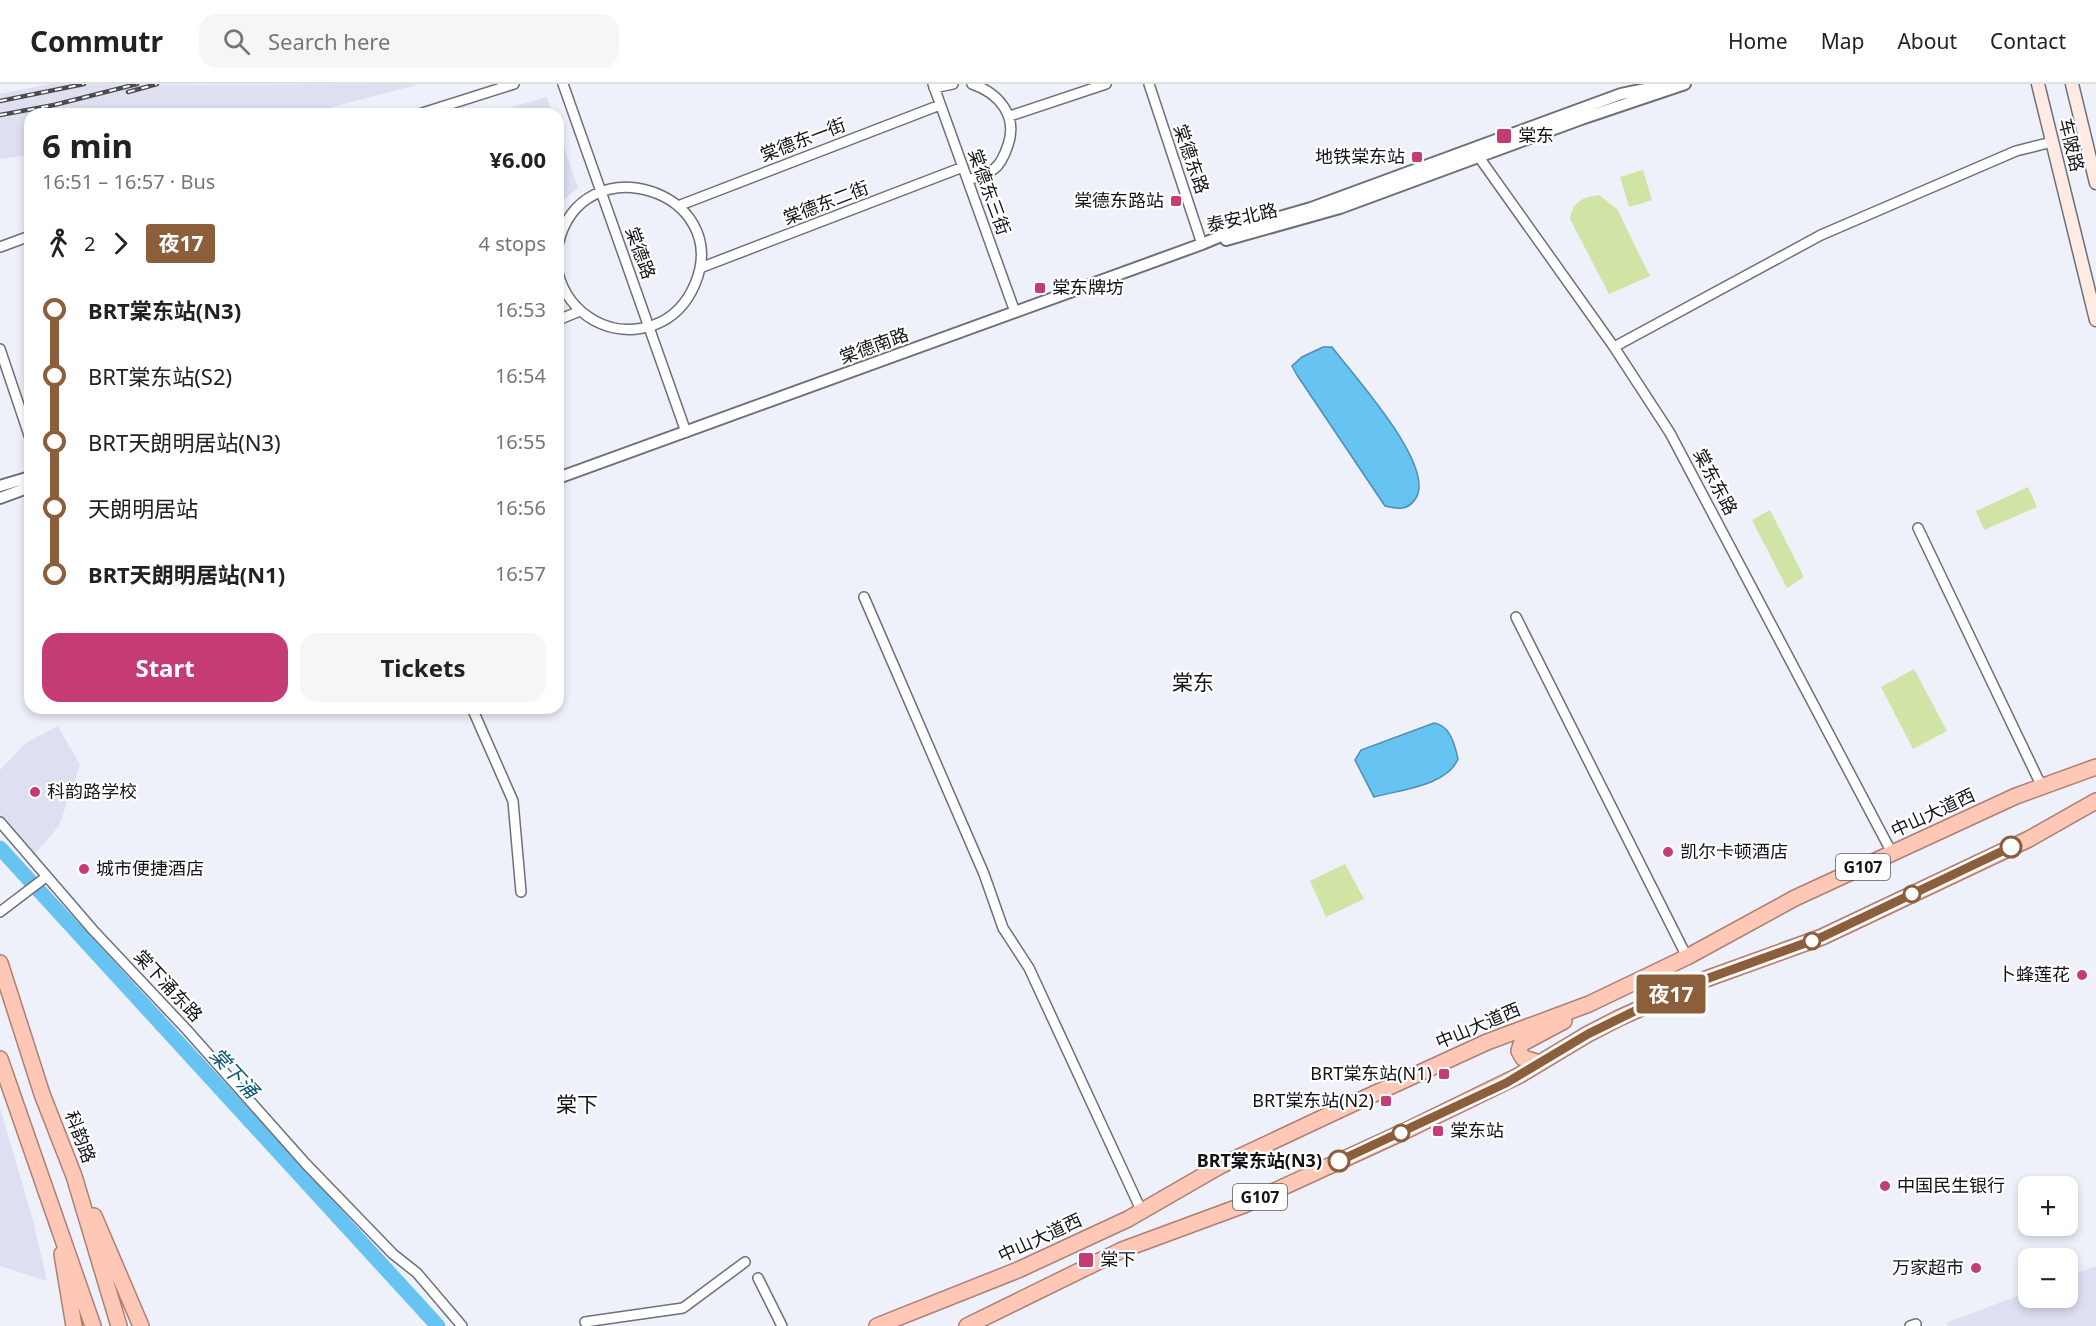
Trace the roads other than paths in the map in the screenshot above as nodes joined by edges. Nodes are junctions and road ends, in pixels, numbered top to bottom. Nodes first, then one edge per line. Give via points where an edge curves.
1 (514, 84) edge
2 (563, 84) edge
3 (953, 84) edge
4 (972, 84) edge
5 (1106, 84) edge
6 (1149, 84) edge
7 (1669, 84) edge
8 (1685, 84) edge
9 (2038, 84) edge
10 (2072, 84) edge
11 (934, 86) edge
12 (940, 105) junction
13 (438, 108) edge
14 (1010, 116) junction
15 (2052, 142) junction
16 (1476, 153) junction
17 (963, 167) junction
18 (968, 180) junction
19 (2096, 183) edge
20 (601, 192) junction
21 (678, 206) junction
22 (564, 231) edge
23 (24, 238) edge
24 (1202, 244) junction
25 (0, 247) edge
26 (700, 268) junction
27 (564, 288) edge
28 (580, 311) junction
29 (1015, 312) junction
30 (564, 318) edge
31 (2096, 320) edge
32 (649, 327) junction
33 (1614, 347) junction
34 (0, 349) edge
35 (24, 420) edge
36 (686, 432) junction
37 (564, 476) edge
38 (24, 479) edge
39 (0, 486) edge
40 (24, 489) edge
41 (0, 498) edge
42 (1918, 528) dead end
43 (864, 597) dead end
44 (1516, 617) dead end
45 (475, 714) edge
46 (2094, 767) edge
47 (2041, 785) junction
48 (2096, 801) edge
49 (0, 822) edge
50 (1892, 853) junction
51 (46, 878) junction
52 (521, 892) dead end
53 (0, 912) edge
54 (1687, 957) junction
55 (0, 963) edge
56 (1589, 1004) junction
57 (0, 1059) edge
58 (1540, 1063) junction
59 (74, 1176) junction
60 (1142, 1212) junction
61 (59, 1224) junction
62 (745, 1262) dead end
63 (758, 1278) dead end
64 (585, 1322) dead end
65 (974, 1324) edge
66 (74, 1326) edge
67 (93, 1326) edge
68 (119, 1326) edge
69 (141, 1326) edge
70 (462, 1326) edge
71 (782, 1326) edge
72 (877, 1326) edge

1 - 13 street
2 - 20 street, 棠德路
3 - 11 street
4 - 14 street via 986,89
5 - 14 street
6 - 24 street, 棠德东路
7 - 16 street, 泰安北路 via 1621,94
8 - 16 street, 泰安北路
9 - 15 main road, 车陂路
10 - 19 main road, 车陂路
11 - 12 street, 棠德东三街
12 - 17 street, 棠德东三街
12 - 21 street, 棠德东一街
14 - 18 street via 1011,135 1005,155 995,169
15 - 31 main road, 车陂路
15 - 33 street via 2016,151 1821,235
16 - 24 street, 泰安北路 via 1313,218
16 - 33 street, 棠东东路
17 - 18 street, 棠德东三街
17 - 26 street, 棠德东二街
18 - 29 street, 棠德东三街
20 - 21 street via 641,188
20 - 22 street via 571,215
20 - 32 street, 棠德路
21 - 26 street via 696,234
23 - 25 street
24 - 29 street, 棠德南路
26 - 32 street via 686,301 669,317
27 - 28 street
28 - 30 street
28 - 32 street via 611,328
29 - 36 street, 棠德南路
32 - 36 street, 棠德路
33 - 50 street, 棠东东路 via 1673,438
34 - 35 street
36 - 37 street, 棠德南路
38 - 39 street
40 - 41 street
42 - 47 street
43 - 60 street via 984,874 1003,928 1029,968
44 - 54 street
45 - 52 street via 513,801
46 - 47 highway, 中山大道西 / G107
47 - 50 highway, 中山大道西 / G107
48 - 58 highway, G107 via 2029,839 1822,937 1706,979 1627,1014
49 - 51 street, 棠下涌东路
50 - 54 highway, 中山大道西 / G107 via 1775,908
51 - 53 street
51 - 70 street, 棠下涌东路 via 296,1153 393,1254 417,1273
54 - 56 highway, 中山大道西 / G107
55 - 59 highway, 科韵路 via 42,1094
56 - 58 highway via 1521,1044 1522,1058
56 - 60 highway, 中山大道西 / G107 via 1487,1042 1352,1104 1220,1166
57 - 61 highway
58 - 65 highway, G107 via 1506,1083 1244,1205 1122,1250
59 - 68 highway, 科韵路
59 - 69 highway
60 - 72 highway, 中山大道西 / G107 via 1018,1270
61 - 66 highway
61 - 67 highway
62 - 64 street via 683,1308
63 - 71 street

